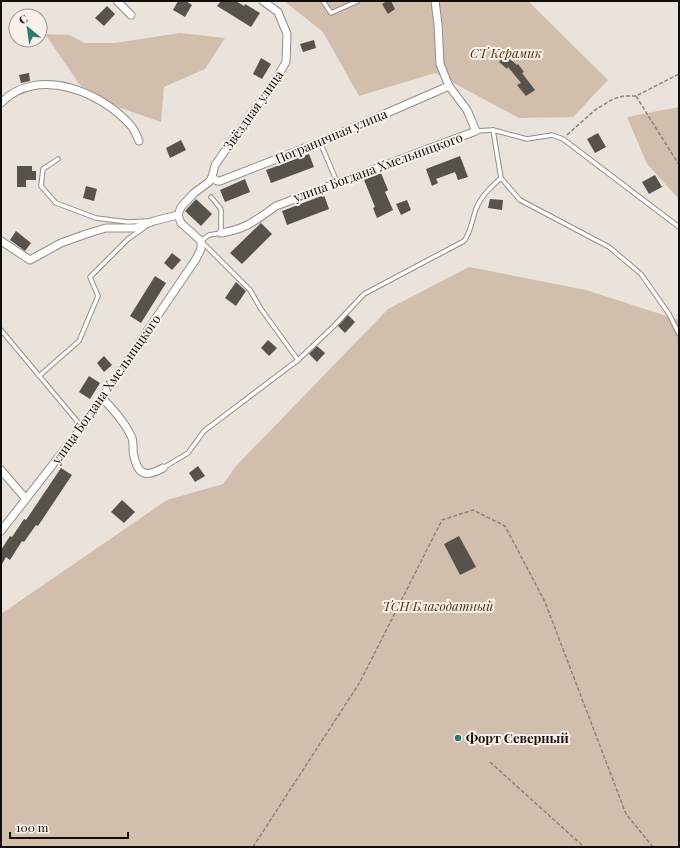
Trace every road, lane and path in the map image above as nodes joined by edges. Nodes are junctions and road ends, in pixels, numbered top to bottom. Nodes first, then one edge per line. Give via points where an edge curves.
1 (117, 1) edge
2 (263, 1) edge
3 (323, 1) edge
4 (358, 1) edge
5 (435, 1) edge
6 (131, 15) dead end
7 (679, 74) edge
8 (449, 86) junction
9 (636, 96) junction
10 (1, 103) edge
11 (493, 130) junction
12 (476, 131) junction
13 (563, 139) junction
14 (139, 141) dead end
15 (320, 142) junction
16 (58, 159) dead end
17 (679, 165) edge
18 (212, 177) junction
19 (501, 178) junction
20 (337, 182) junction
21 (211, 197) dead end
22 (178, 215) junction
23 (154, 221) junction
24 (679, 227) edge
25 (221, 233) junction
26 (1, 241) edge
27 (201, 241) junction
28 (1, 330) edge
29 (679, 334) edge
30 (298, 360) junction
31 (39, 376) junction
32 (102, 398) junction
33 (82, 427) junction
34 (163, 468) joint
35 (1, 470) edge
36 (26, 499) junction
37 (1, 531) edge
38 (490, 762) dead end
39 (253, 847) edge
40 (584, 847) edge
41 (653, 847) edge

1 - 6 street
2 - 18 street, Звёздная улица via 278,12 287,34 286,62 215,165
3 - 4 lane via 331,13
5 - 8 street, улица Богдана Хмельницкого via 440,64
7 - 9 path
8 - 12 street, улица Богдана Хмельницкого via 467,110
8 - 15 street, Пограничная улица
9 - 13 path via 613,99 594,110
9 - 17 path
10 - 14 street via 20,89 46,84 72,88 91,95 115,111 132,127
11 - 12 lane
11 - 13 lane via 527,139 552,135
11 - 19 lane
12 - 20 street, улица Богдана Хмельницкого
13 - 24 lane
15 - 18 street, Пограничная улица via 220,181
15 - 20 lane
16 - 23 lane via 42,168 41,186 56,203 96,218 128,222
18 - 22 street via 181,207
19 - 29 lane via 520,200 610,247 641,274 669,314
19 - 30 lane via 486,192 477,207 469,234 464,241 364,294
20 - 25 street, улица Богдана Хмельницкого via 276,206 248,226
21 - 25 lane via 221,209
22 - 23 street
22 - 27 street via 182,223
23 - 26 street via 135,228 106,228 89,233 62,243 30,260
23 - 31 lane via 128,239 90,277 98,296 79,341
25 - 27 lane via 209,235
27 - 30 lane via 250,290
27 - 32 street, улица Богдана Хмельницкого via 201,249 196,259
28 - 31 lane
30 - 34 lane via 204,431 188,453
31 - 33 lane
32 - 33 street, улица Богдана Хмельницкого
32 - 34 street via 117,414 132,439 138,468 144,473 152,474
33 - 36 street, улица Богдана Хмельницкого
35 - 36 street
36 - 37 street, улица Богдана Хмельницкого
38 - 40 path
39 - 41 path via 360,682 442,520 473,510 505,526 544,602 626,814

